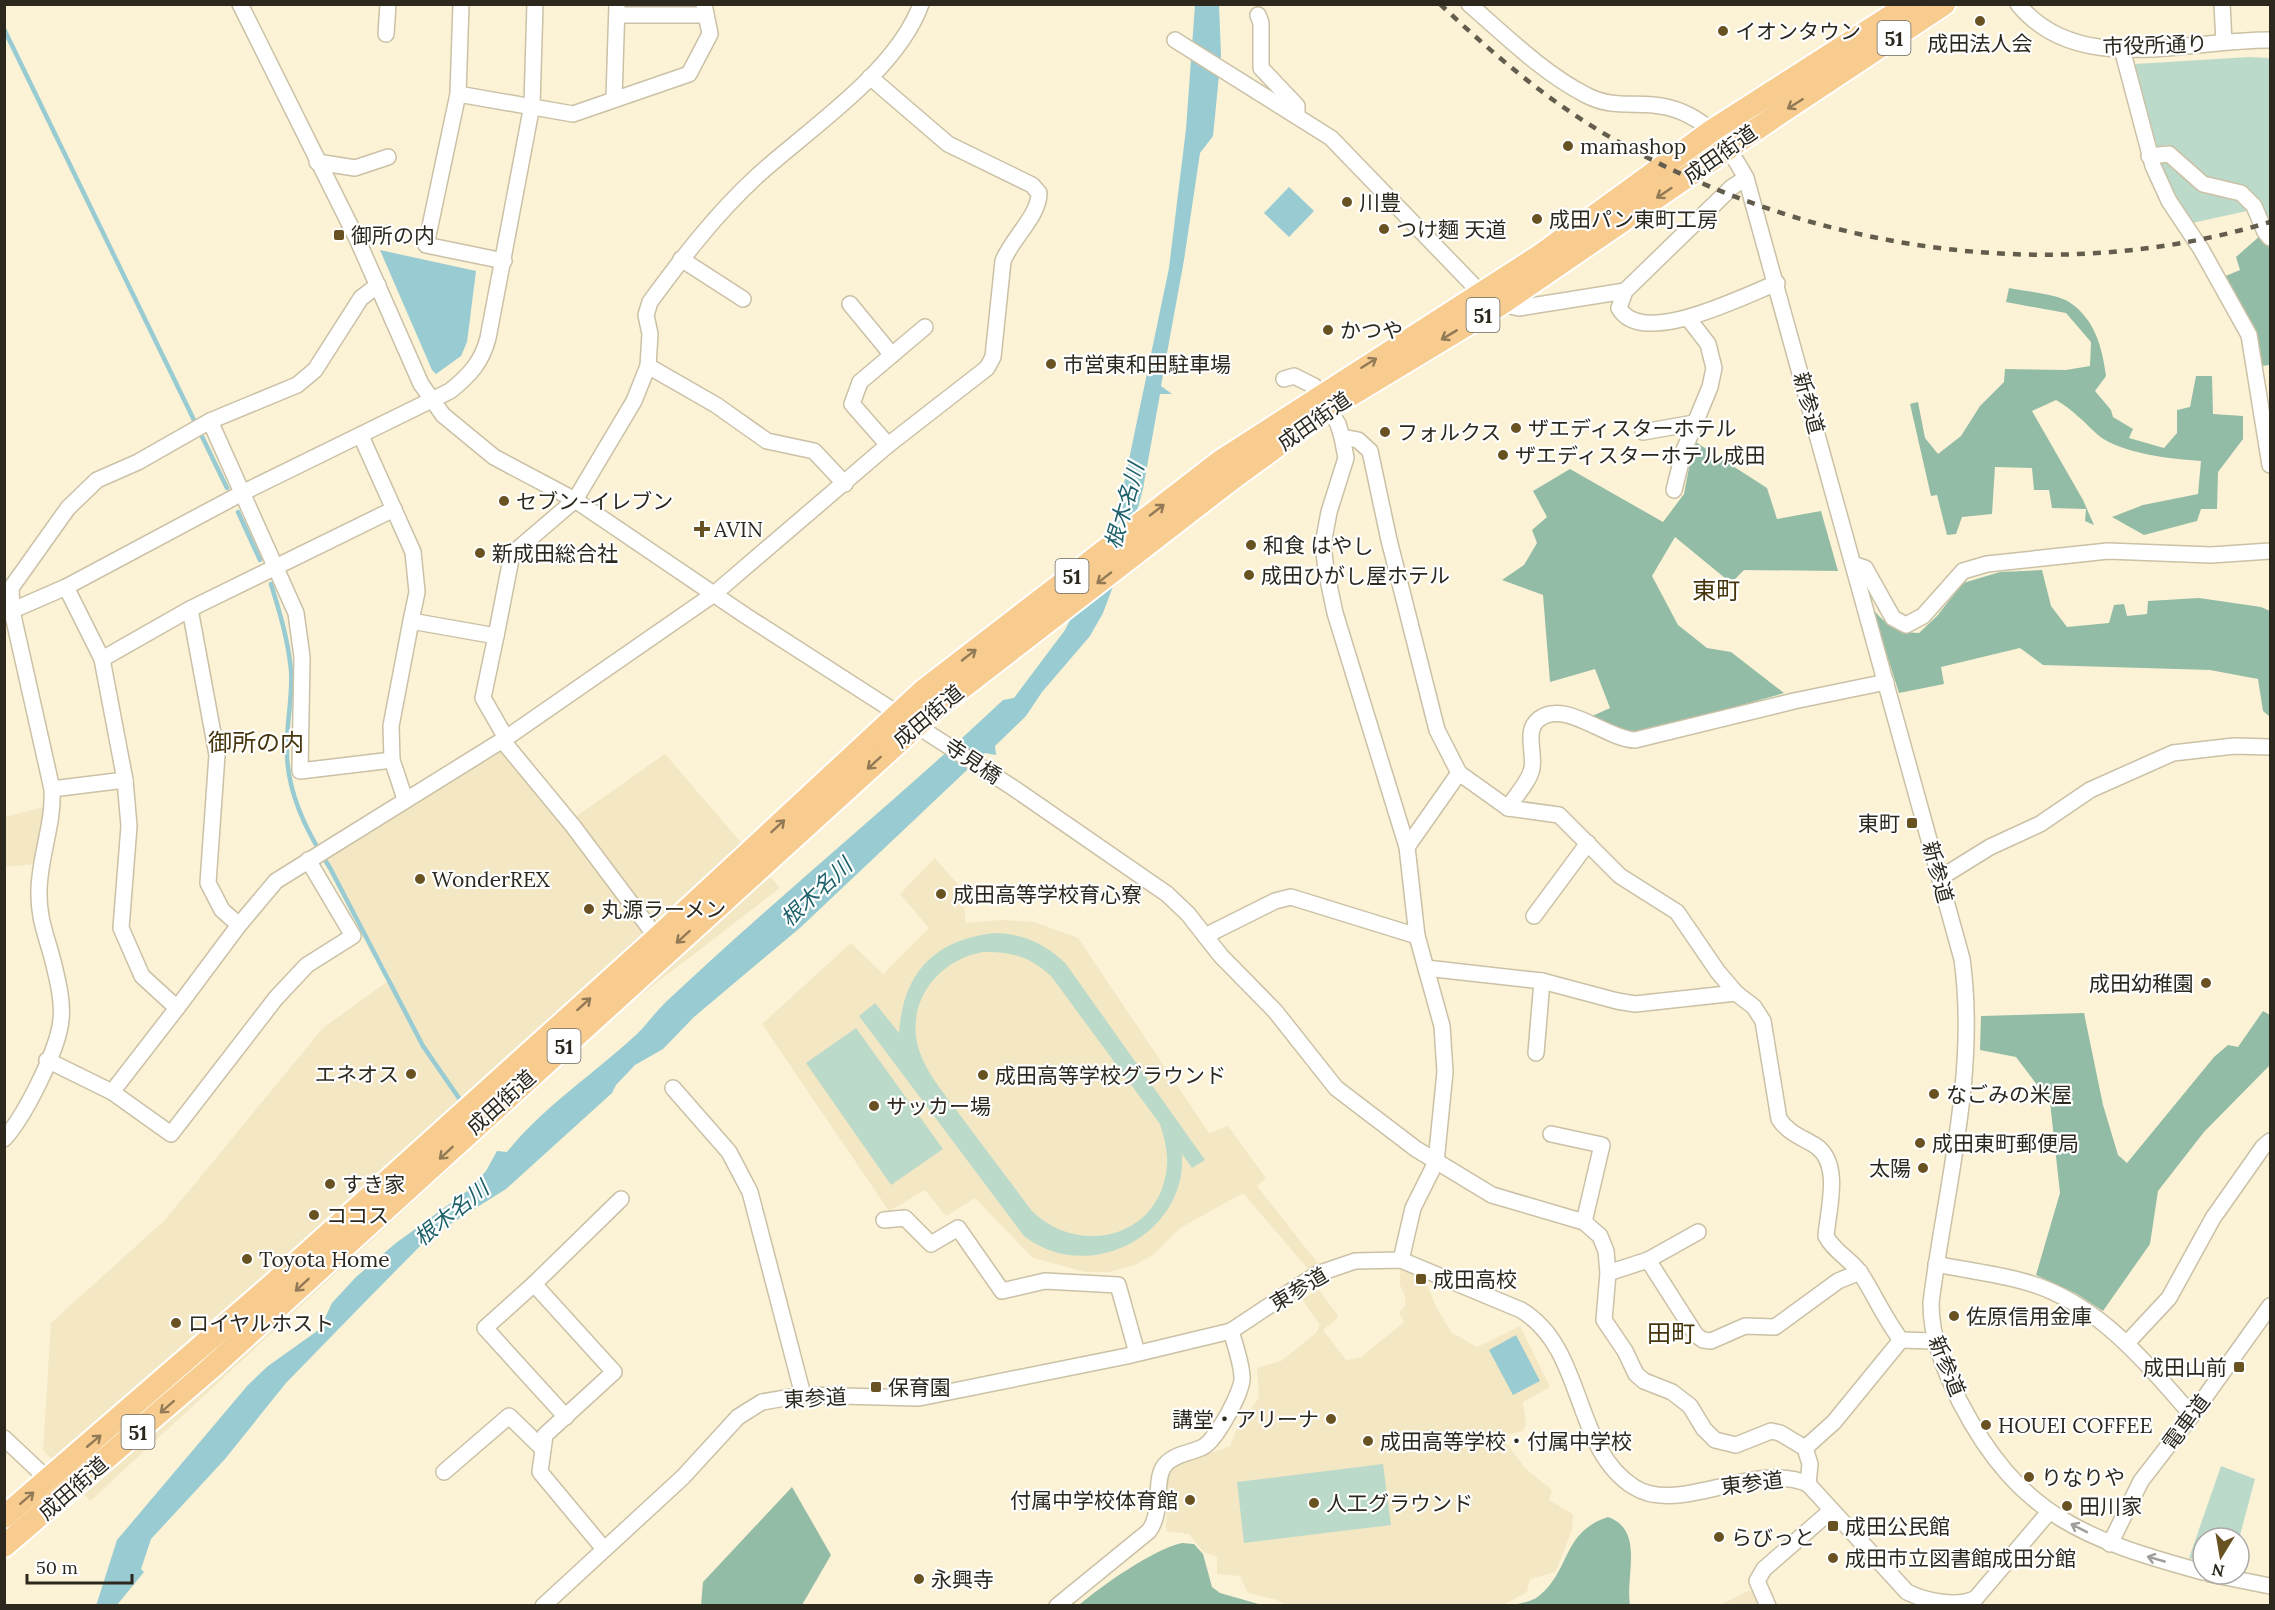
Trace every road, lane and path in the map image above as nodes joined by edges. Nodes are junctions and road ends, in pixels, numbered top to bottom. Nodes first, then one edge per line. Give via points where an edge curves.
1 (388, 4) edge
2 (460, 4) edge
3 (535, 4) edge
4 (921, 4) edge
5 (1469, 4) edge
6 (1911, 4) edge
7 (1944, 4) edge
8 (2018, 4) edge
9 (2222, 4) edge
10 (240, 5) edge
11 (617, 10) edge
12 (704, 10) edge
13 (1258, 15) dead end
14 (386, 34) dead end
15 (1175, 40) dead end
16 (2271, 40) edge
17 (2224, 42) junction
18 (2122, 49) junction
19 (870, 77) junction
20 (458, 94) junction
21 (614, 98) junction
22 (532, 105) junction
23 (1297, 116) junction
24 (1713, 130) junction
25 (1730, 148) junction
26 (2150, 156) junction
27 (388, 157) dead end
28 (317, 162) junction
29 (1746, 178) junction
30 (2271, 238) edge
31 (681, 259) junction
32 (504, 261) junction
33 (1777, 283) junction
34 (378, 285) junction
35 (1624, 291) junction
36 (1481, 292) junction
37 (743, 300) dead end
38 (850, 304) dead end
39 (1501, 304) junction
40 (1688, 318) junction
41 (925, 327) dead end
42 (892, 355) junction
43 (648, 366) junction
44 (1284, 379) dead end
45 (432, 400) junction
46 (1325, 401) junction
47 (208, 422) junction
48 (1694, 423) junction
49 (1643, 432) dead end
50 (361, 436) junction
51 (1342, 436) junction
52 (888, 445) junction
53 (2271, 465) edge
54 (845, 484) junction
55 (1674, 490) dead end
56 (244, 492) junction
57 (575, 500) junction
58 (394, 509) junction
59 (2271, 551) edge
60 (1852, 564) junction
61 (277, 566) junction
62 (66, 587) junction
63 (714, 594) junction
64 (190, 609) junction
65 (8, 613) edge
66 (411, 621) junction
67 (496, 636) junction
68 (102, 659) junction
69 (1886, 682) junction
70 (917, 724) junction
71 (504, 739) junction
72 (2271, 747) edge
73 (392, 760) junction
74 (1459, 773) junction
75 (125, 780) junction
76 (52, 789) junction
77 (405, 799) junction
78 (1508, 807) junction
79 (1588, 843) junction
80 (1407, 847) junction
81 (309, 859) junction
82 (1940, 878) junction
83 (1534, 916) dead end
84 (239, 925) junction
85 (1205, 936) junction
86 (1417, 936) junction
87 (657, 938) junction
88 (1426, 968) junction
89 (1542, 981) junction
90 (1736, 993) junction
91 (177, 1008) junction
92 (1536, 1053) dead end
93 (47, 1060) junction
94 (673, 1088) dead end
95 (112, 1092) junction
96 (1551, 1134) dead end
97 (4, 1139) edge
98 (2271, 1141) edge
99 (1436, 1162) junction
100 (621, 1198) dead end
101 (884, 1220) dead end
102 (1584, 1222) junction
103 (1698, 1232) dead end
104 (1401, 1260) junction
105 (1648, 1260) junction
106 (1936, 1264) junction
107 (1860, 1272) junction
108 (1608, 1273) junction
109 (534, 1284) junction
110 (2271, 1306) edge
111 (1231, 1331) junction
112 (1900, 1340) junction
113 (1933, 1341) junction
114 (2127, 1343) junction
115 (1137, 1353) junction
116 (803, 1395) junction
117 (2192, 1415) junction
118 (566, 1417) junction
119 (4, 1438) edge
120 (1805, 1448) junction
121 (543, 1449) junction
122 (444, 1472) dead end
123 (49, 1479) junction
124 (1808, 1484) junction
125 (64, 1496) junction
126 (2049, 1512) junction
127 (1835, 1514) junction
128 (4, 1517) edge
129 (2110, 1544) junction
130 (4, 1546) edge
131 (604, 1549) junction
132 (2191, 1568) edge
133 (2251, 1583) edge
134 (2271, 1587) edge
135 (543, 1605) edge
136 (1057, 1605) edge
137 (1768, 1605) edge

1 - 14 street
2 - 20 street
3 - 22 street
4 - 19 street via 914,20
5 - 24 street, 新参道 via 1530,56 1585,95 1610,104 1670,108
6 - 24 highway, 成田街道 / 51
7 -> 25 highway, 成田街道 / 51
8 - 18 street, 市役所通り via 2057,37 2084,47
9 - 17 street
10 - 28 street, 寺見橋
11 - 12 street
11 - 21 street
12 - 21 street via 710,34 689,74
13 - 23 street via 1261,68 1297,106
15 - 23 street
16 - 17 street, 市役所通り
17 - 18 street, 市役所通り
18 - 26 street
19 - 31 street via 714,217
19 - 52 street via 948,144 1032,185 1039,193 1039,202 1003,261 993,357 987,368
20 - 22 street
20 - 32 street via 426,245
21 - 22 street via 573,114
22 - 32 street
23 - 36 street via 1342,148
24 - 25 street, 新参道
24 - 36 highway, 成田街道 / 51 via 1541,255
25 - 29 street, 新参道
25 -> 39 highway, 成田街道 / 51
26 - 30 street via 2169,154 2204,184 2241,193 2254,206
26 - 53 street via 2169,201 2249,335
27 - 28 street via 356,168
28 - 34 street, 寺見橋
29 - 33 street, 新参道
29 - 35 street
31 - 37 street
31 - 43 street via 648,307
32 - 45 street via 485,353 471,374
33 - 40 street
33 - 60 street, 新参道
34 - 45 street, 寺見橋 via 421,384
34 - 47 street via 361,298 315,370 297,385
35 - 39 street via 1533,307
35 - 40 street via 1619,309 1624,317 1635,322 1677,322
36 - 39 street
46 -> 36 highway, 成田街道 / 51
38 - 42 street
39 -> 46 highway, 成田街道 / 51
40 - 48 street via 1708,344 1714,368
41 - 42 street
42 - 52 street via 860,381 852,404
43 - 54 street via 717,405 767,441 814,451
43 - 57 street via 634,401
44 - 46 street via 1294,376 1314,386
45 - 50 street
45 - 57 street, 寺見橋 via 443,415 494,457
46 - 51 street
46 - 70 highway, 成田街道 / 51 via 1227,469 930,699
47 - 56 street
47 - 65 street via 138,462 97,480 68,508 11,588
48 - 49 street
48 - 55 street
50 - 56 street
50 - 58 street
51 - 74 street via 1358,440 1370,451 1437,730
51 - 80 street via 1346,458 1323,544 1326,570 1335,613
52 - 54 street
54 - 63 street
56 - 61 street
56 - 62 street
57 - 63 street, 寺見橋
57 - 67 street via 512,554
58 - 61 street
58 - 66 street via 413,552 417,592
59 - 60 street via 2211,555 2108,551 1978,566 1964,571 1923,616 1906,625 1893,618 1865,568
60 - 69 street, 新参道
61 - 64 street
61 - 73 street via 296,613 302,657 300,771
62 - 65 street
62 - 68 street
63 - 70 street, 寺見橋
63 - 71 street
64 - 68 street
64 - 84 street via 217,755 208,883 222,910
65 - 76 street
66 - 67 street
66 - 73 street via 391,726
67 - 71 street via 483,698
68 - 75 street
69 - 78 street via 1635,740 1614,737 1568,714 1539,718 1531,733 1532,768
69 - 82 street, 新参道
70 - 85 street, 寺見橋 via 1167,894
87 -> 70 highway, 成田街道 / 51
70 -> 125 highway, 成田街道 / 51 via 211,1368
71 - 77 street
71 - 87 street
72 - 82 street via 2234,746 2173,753 2090,790 2040,824 1990,847
73 - 77 street
74 - 78 street
74 - 80 street
75 - 76 street
75 - 91 street via 129,826 121,928 142,976
76 - 93 street via 39,900 40,923 54,963 61,1018
77 - 81 street
78 - 79 street via 1559,816
79 - 83 street
79 - 90 street via 1620,876 1677,912
80 - 86 street
81 - 84 street via 276,881
81 - 95 street via 353,936 307,964 171,1134
82 - 106 street, 新参道 via 1962,959 1967,1023 1963,1094
84 - 91 street
85 - 86 street via 1275,900 1291,897
85 - 99 street, 寺見橋 via 1275,1011 1336,1088
86 - 88 street
123 -> 87 highway, 成田街道 / 51 via 271,1287
88 - 89 street
88 - 99 street via 1445,1050
89 - 90 street via 1635,1004
89 - 92 street
90 - 107 street via 1755,1007 1763,1021 1779,1119 1786,1130 1818,1147 1829,1165 1826,1236
91 - 95 street
93 - 95 street
93 - 97 street via 25,1113
94 - 116 street via 729,1152 750,1192
96 - 102 street via 1602,1145
98 - 114 street via 2213,1218 2169,1298
99 - 102 street, 寺見橋 via 1492,1195
99 - 104 street via 1413,1208
100 - 109 street
101 - 115 street via 905,1218 931,1244 958,1228 1002,1291 1045,1281 1118,1285
102 - 108 street via 1600,1236
103 - 105 street
104 - 111 street, 東参道 via 1355,1261 1317,1274
104 - 124 street, 東参道 via 1521,1310 1545,1327 1556,1344 1605,1460 1636,1489 1663,1496 1774,1477
105 - 107 street via 1696,1335 1711,1341 1744,1326 1775,1328 1838,1281
105 - 108 street
106 - 113 street, 新参道 via 1931,1303
106 - 114 street via 2023,1281 2097,1317
107 - 112 street
108 - 120 street via 1604,1320 1636,1374 1690,1406 1715,1440 1736,1445 1771,1431
109 - 118 street via 614,1372
109 - 118 street via 485,1328
110 - 117 street, 電車道
111 - 115 street, 東参道
111 - 136 street via 1243,1379 1221,1426 1209,1443 1165,1465 1160,1474 1158,1514 1149,1531
112 - 113 street
112 - 120 street via 1834,1422
113 - 126 street, 新参道 via 1955,1392 1987,1448 2017,1485
114 - 117 street
115 - 116 street, 東参道 via 919,1398
116 - 131 street, 東参道 via 762,1402 738,1417 683,1477
117 - 129 street, 電車道 via 2141,1481
118 - 121 street via 545,1435
119 - 123 street
120 - 124 street via 1810,1464
121 - 122 street via 509,1416
121 - 131 street via 540,1472
123 - 125 street
128 -> 123 highway, 成田街道 / 51
124 - 127 street, 東参道
125 - 130 highway, 成田街道 / 51
126 - 127 street, 東参道 via 1976,1598 1962,1604 1907,1592
129 -> 126 street, 新参道
127 - 137 street via 1826,1515 1764,1569 1757,1581
132 -> 129 street, 新参道
131 - 135 street, 東参道
133 - 134 street

